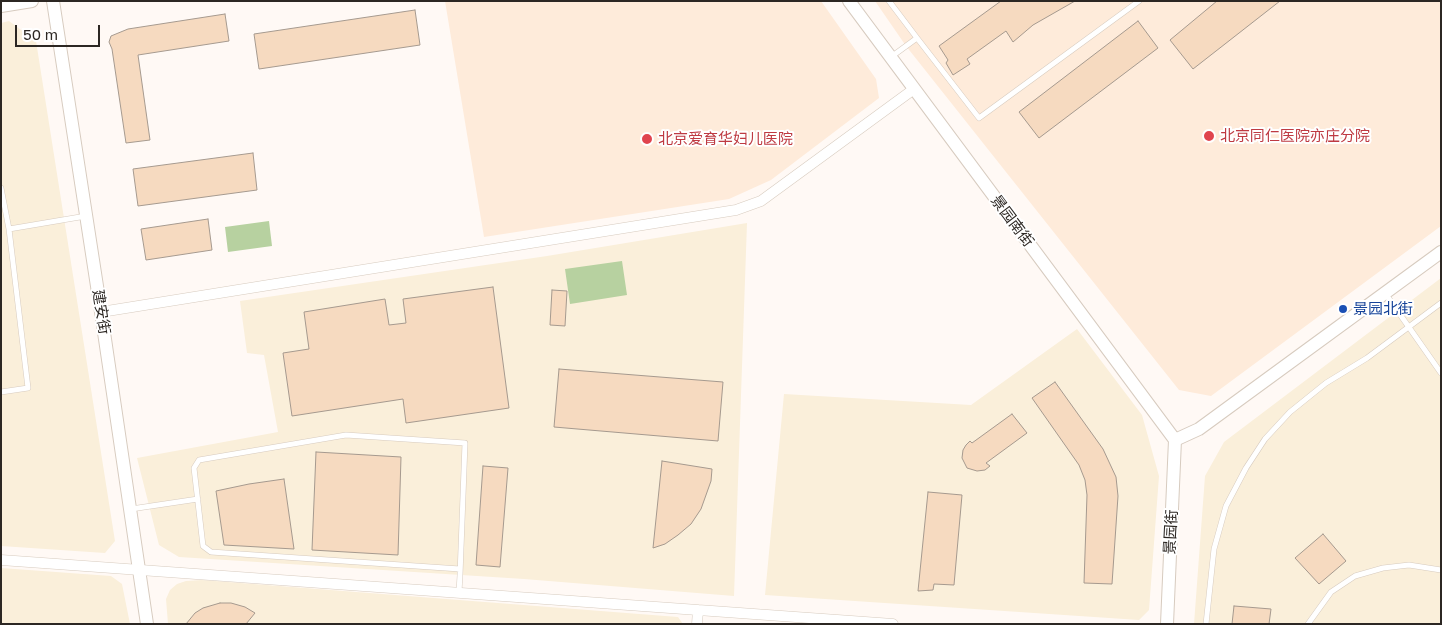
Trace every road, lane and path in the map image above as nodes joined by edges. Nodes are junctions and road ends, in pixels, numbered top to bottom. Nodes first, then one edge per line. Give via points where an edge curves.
1 (32, 1) edge
2 (53, 1) edge
3 (849, 1) edge
4 (889, 1) edge
5 (1139, 1) edge
6 (1, 6) edge
7 (917, 38) junction
8 (890, 58) junction
9 (914, 89) junction
10 (1, 188) edge
11 (86, 216) junction
12 (9, 229) junction
13 (1441, 252) edge
14 (1385, 292) junction
15 (1441, 303) edge
16 (101, 312) junction
17 (1409, 327) junction
18 (1441, 373) edge
19 (1, 392) edge
20 (1175, 440) junction
21 (198, 499) junction
22 (131, 509) junction
23 (1, 560) edge
24 (140, 569) junction
25 (460, 569) junction
26 (1441, 570) edge
27 (459, 592) junction
28 (698, 610) junction
29 (148, 624) edge
30 (697, 624) edge
31 (894, 624) edge
32 (1167, 624) edge
33 (1206, 624) edge
34 (1308, 624) edge

1 - 6 street
2 - 11 street, 建安街
3 - 8 street, 景园南街
4 - 7 lane
5 - 7 lane via 979,118
7 - 8 lane
8 - 9 street, 景园南街
9 - 16 street via 761,201 736,210
9 - 20 street, 景园南街
10 - 12 lane
11 - 12 lane
11 - 16 street, 建安街
12 - 19 lane via 28,388
13 - 14 street
14 - 17 lane
14 - 20 street via 1199,429
15 - 17 lane
16 - 22 street, 建安街
17 - 18 lane
17 - 33 lane via 1326,383 1290,412 1265,439 1226,506 1214,549
20 - 32 street, 景园街
21 - 22 lane
21 - 25 lane via 203,546 211,552
21 - 25 lane via 194,468 200,460 346,435 465,443
22 - 24 street, 建安街
23 - 24 street
24 - 27 street
24 - 29 street, 建安街
25 - 27 lane
26 - 34 lane via 1409,565 1355,576 1331,592
27 - 28 street
28 - 30 street
28 - 31 street

